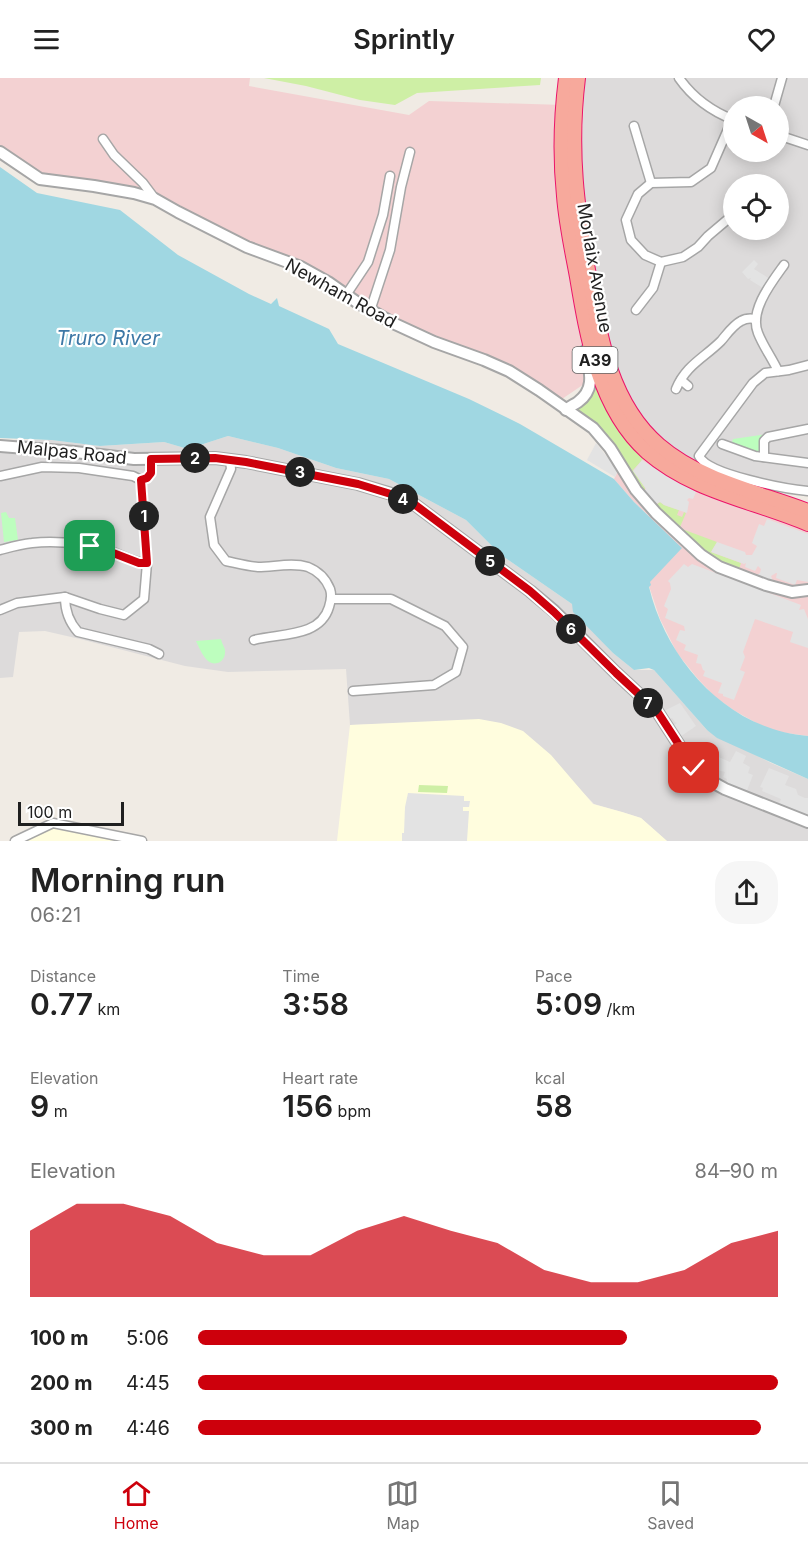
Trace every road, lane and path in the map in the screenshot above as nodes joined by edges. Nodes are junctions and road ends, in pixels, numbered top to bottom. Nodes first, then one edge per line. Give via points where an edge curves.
1 (566, 78) edge
2 (578, 78) edge
3 (679, 78) edge
4 (782, 78) edge
5 (777, 96) edge
6 (723, 116) edge
7 (634, 126) dead end
8 (789, 139) edge
9 (103, 140) dead end
10 (723, 142) edge
11 (808, 145) edge
12 (0, 152) edge
13 (410, 152) dead end
14 (390, 176) dead end
15 (651, 183) junction
16 (155, 199) junction
17 (723, 223) edge
18 (661, 262) junction
19 (784, 266) dead end
20 (345, 295) junction
21 (636, 310) dead end
22 (370, 311) junction
23 (583, 312) junction
24 (755, 319) junction
25 (808, 364) edge
26 (778, 371) junction
27 (676, 389) dead end
28 (566, 410) junction
29 (808, 429) edge
30 (722, 444) dead end
31 (0, 446) edge
32 (764, 457) junction
33 (151, 459) junction
34 (230, 460) junction
35 (808, 464) edge
36 (0, 476) edge
37 (141, 480) junction
38 (808, 491) edge
39 (808, 511) edge
40 (808, 524) edge
41 (0, 550) edge
42 (147, 563) junction
43 (808, 590) edge
44 (65, 597) junction
45 (331, 599) junction
46 (0, 610) edge
47 (254, 640) dead end
48 (159, 654) dead end
49 (353, 691) dead end
50 (808, 822) edge
51 (15, 841) edge
52 (142, 841) edge

1 - 23 highway, Morlaix Avenue / A39 via 562,177
2 - 39 highway, Morlaix Avenue / A39 via 573,145 579,220 604,349 627,408 652,440 689,466
3 - 6 street via 704,105
4 - 5 street
7 - 15 street
8 - 11 street
9 - 16 street
10 - 15 street via 711,168 691,182
12 - 16 street, Newham Road via 40,179
13 - 22 street via 390,250
14 - 20 street via 368,262
15 - 18 street via 638,194 626,220 632,240 645,255
16 - 20 street, Newham Road via 247,247 301,267
17 - 18 street via 683,257
18 - 21 street via 653,288
19 - 24 street via 761,301
20 - 22 street, Newham Road
22 - 28 street, Newham Road via 434,342 509,371
23 - 28 street via 590,384 584,397
23 - 40 highway, Morlaix Avenue / A39 via 607,394 629,432 648,452 712,491
24 - 26 street
24 - 27 street via 738,323 698,360 685,383
25 - 26 street
26 - 38 street via 759,377 699,456 702,461 738,476
28 - 43 street, Newham Road via 599,435 656,513 710,561 781,590
29 - 32 street via 768,437 764,441
30 - 32 street
31 - 33 street, Malpas Road
32 - 35 street
33 - 34 street, Malpas Road
33 - 37 street via 151,473
34 - 45 street via 231,469 210,517 214,545 226,561 257,567 311,568 324,579
34 - 50 street, Malpas Road via 358,484 414,504 554,612 657,711 705,778
36 - 37 street via 42,467 79,468
37 - 42 street
41 - 42 street via 59,542 90,546
42 - 44 street via 144,599 124,615
44 - 46 street via 17,603
44 - 48 street via 67,616 78,632
45 - 47 street via 322,620 310,628
45 - 49 street via 391,599 445,626 463,647 456,672 434,685
51 - 52 street via 53,823

